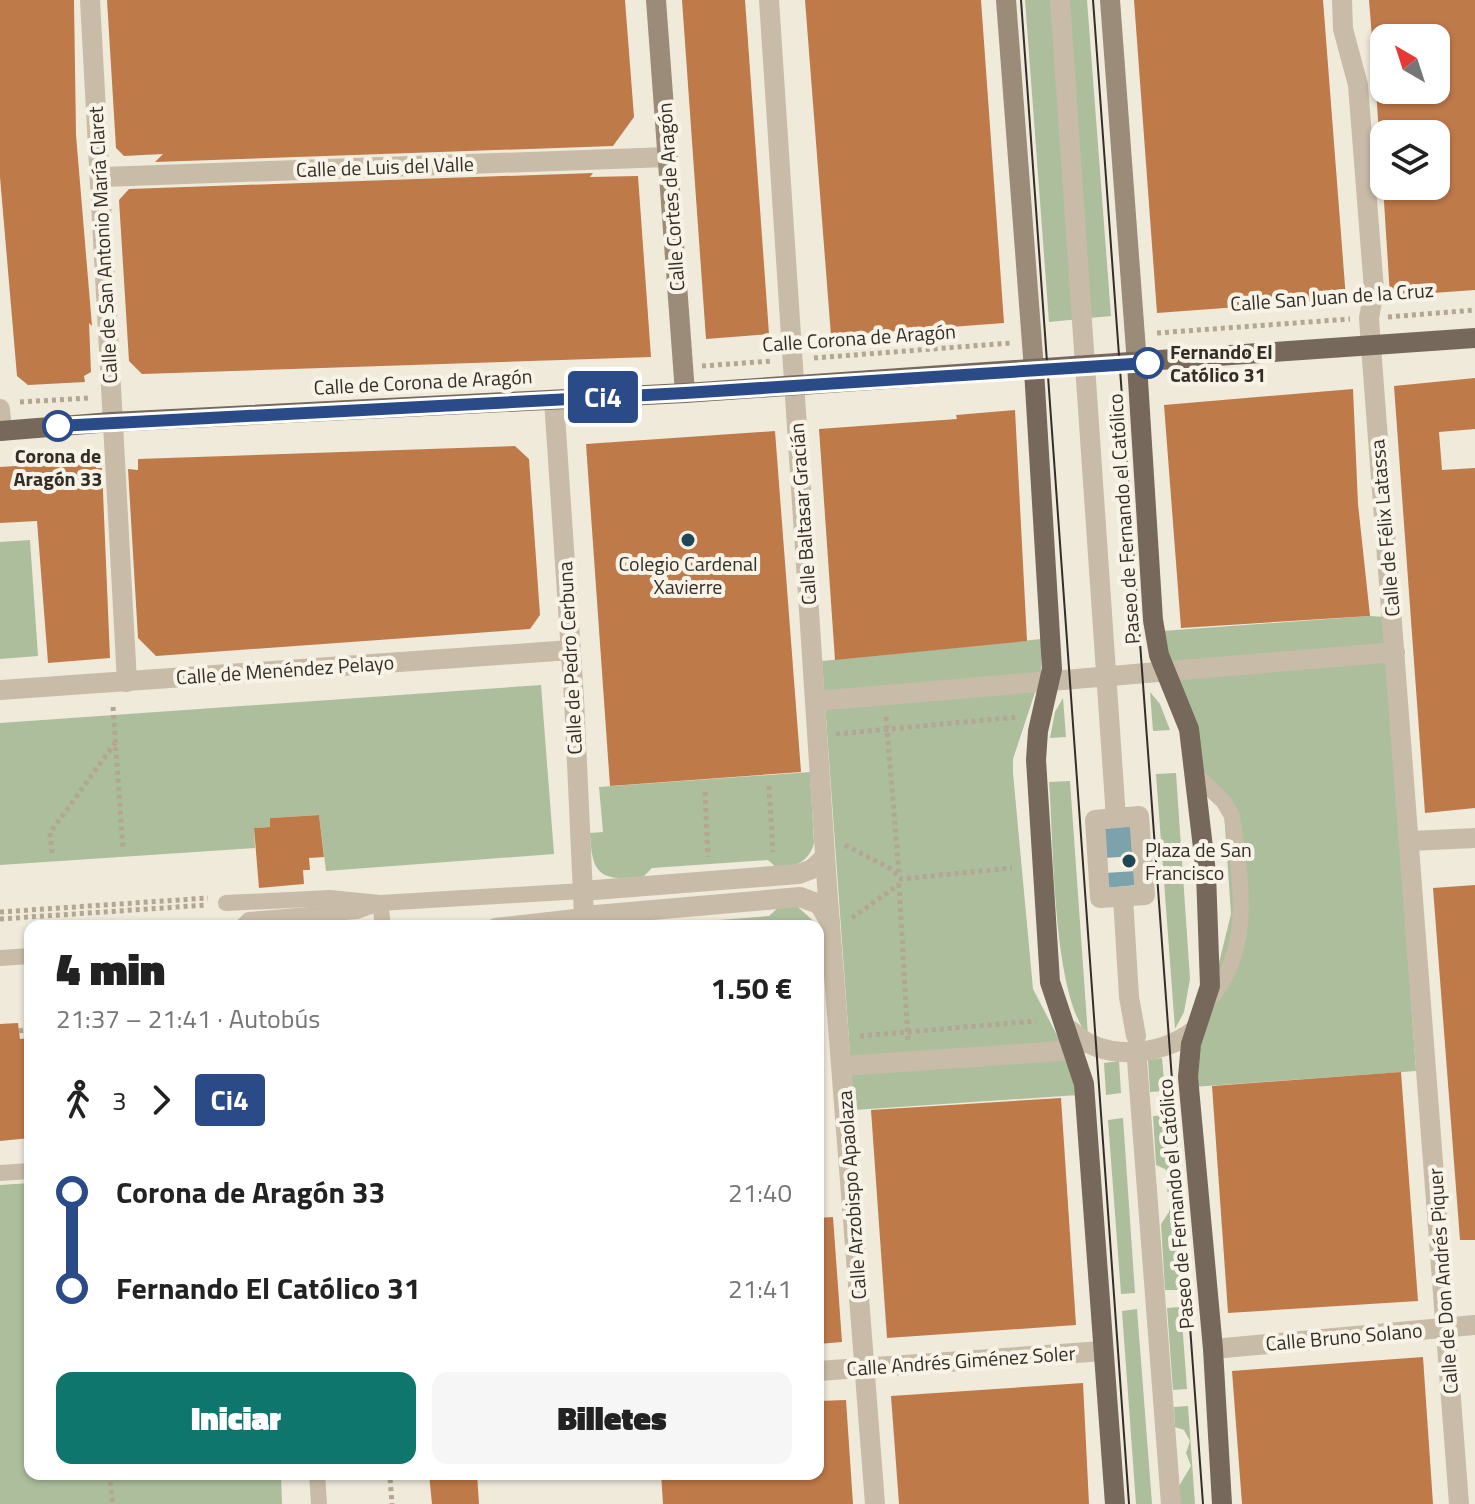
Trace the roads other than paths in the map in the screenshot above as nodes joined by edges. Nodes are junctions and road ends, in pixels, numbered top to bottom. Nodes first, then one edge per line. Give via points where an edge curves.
1 (90, 0) edge
2 (656, 0) edge
3 (769, 0) edge
4 (1006, 0) edge
5 (1060, 0) edge
6 (1110, 0) edge
7 (1342, 0) edge
8 (668, 157) junction
9 (102, 177) junction
10 (1475, 338) edge
11 (1371, 347) junction
12 (1137, 364) junction
13 (1085, 367) junction
14 (1034, 370) junction
15 (794, 386) junction
16 (685, 393) junction
17 (554, 400) junction
18 (0, 409) edge
19 (111, 422) junction
20 (1, 431) edge
21 (571, 650) junction
22 (1395, 652) junction
23 (1166, 672) junction
24 (1108, 677) junction
25 (1052, 681) junction
26 (127, 682) junction
27 (0, 690) edge
28 (815, 701) junction
29 (1196, 775) junction
30 (1116, 818) junction
31 (1475, 838) edge
32 (1411, 841) junction
33 (825, 857) junction
34 (827, 885) joint
35 (582, 891) junction
36 (1123, 897) junction
37 (226, 903) road end
38 (380, 903) junction
39 (584, 916) junction
40 (249, 920) edge
41 (382, 920) edge
42 (548, 920) edge
43 (840, 921) junction
44 (24, 956) edge
45 (0, 958) edge
46 (1207, 1002) junction
47 (1064, 1025) junction
48 (1195, 1030) junction
49 (1136, 1036) dead end
50 (1075, 1050) junction
51 (1427, 1059) joint
52 (842, 1066) junction
53 (1138, 1070) dead end
54 (24, 1171) edge
55 (0, 1173) edge
56 (1475, 1325) edge
57 (1447, 1328) junction
58 (1213, 1349) junction
59 (1103, 1351) junction
60 (864, 1368) junction
61 (824, 1371) edge
62 (317, 1480) edge
63 (319, 1504) edge
64 (875, 1504) edge
65 (1115, 1504) edge
66 (1171, 1504) edge
67 (1222, 1504) edge
68 (1459, 1504) edge

1 - 9 street, Calle de San Antonio María Claret
2 - 8 main road, Calle Cortes de Aragón
3 - 15 street, Calle Baltasar Gracián
4 - 14 main road
5 - 13 street, Paseo de Fernando el Católico
6 - 12 main road, Paseo de Fernando el Católico
7 - 11 street, Calle de Félix Latassa via 1343,29 1358,85 1374,290
8 - 9 street, Calle de Luis del Valle
8 - 16 main road, Calle Cortes de Aragón
9 - 19 street, Calle de San Antonio María Claret
10 - 11 main road
11 - 12 main road
11 - 22 street, Calle de Félix Latassa
12 - 13 main road, Calle de Corona de Aragón
12 - 23 main road, Paseo de Fernando el Católico via 1151,606
13 - 14 main road, Calle de Corona de Aragón
13 - 24 street, Paseo de Fernando el Católico
14 - 15 main road, Calle de Corona de Aragón
14 - 25 main road
15 - 16 main road, Calle de Corona de Aragón
15 - 28 street, Calle Baltasar Gracián
16 - 17 main road, Calle de Corona de Aragón
17 - 19 main road, Calle de Corona de Aragón
17 - 21 street, Calle de Pedro Cerbuna
18 - 20 street
19 - 20 main road, Calle de Corona de Aragón
19 - 26 street, Calle de San Antonio María Claret
21 - 26 street, Calle de Menéndez Pelayo
21 - 35 street, Calle de Pedro Cerbuna
22 - 23 street
22 - 32 street, Calle de Félix Latassa
23 - 24 street
23 - 29 main road, Paseo de Fernando el Católico via 1189,729
24 - 25 street
24 - 30 street
25 - 28 street
25 - 47 main road via 1036,760 1050,982
26 - 27 street, Calle de Menéndez Pelayo
28 - 33 street, Calle Baltasar Gracián
29 - 46 main road, Paseo de Fernando el Católico via 1207,887
29 - 46 lane via 1232,816 1242,909 1232,956
30 - 36 street via 1095,820 1100,898
30 - 36 street via 1139,816 1145,895
31 - 32 street
32 - 51 street, Calle de Félix Latassa
33 - 34 street, Calle Baltasar Gracián
33 - 35 street via 799,874
34 - 43 street, Calle Arzobispo Apaolaza
35 - 38 lane
35 - 39 street, Calle de Pedro Cerbuna
36 - 49 street
37 - 38 lane via 330,898
38 - 40 lane via 357,911
38 - 41 lane
39 - 42 lane
39 - 43 street via 800,897
43 - 52 street, Calle Arzobispo Apaolaza
44 - 45 lane
46 - 48 main road, Paseo de Fernando el Católico
47 - 48 street via 1088,1046 1106,1051 1170,1046
47 - 50 main road
48 - 58 main road, Paseo de Fernando el Católico via 1188,1077
50 - 52 street
50 - 59 main road via 1084,1084
51 - 57 street, Calle de Don Andrés Piquer
52 - 60 street, Calle Arzobispo Apaolaza
53 - 66 street, Paseo de Fernando el Católico
54 - 55 lane
56 - 57 street, Calle Bruno Solano
57 - 58 street, Calle Bruno Solano
57 - 68 street, Calle de Don Andrés Piquer
58 - 67 main road, Paseo de Fernando el Católico
59 - 60 street, Calle Andrés Giménez Soler
59 - 65 main road
60 - 61 street, Calle Andrés Giménez Soler
60 - 64 street, Calle Arzobispo Apaolaza
62 - 63 lane

